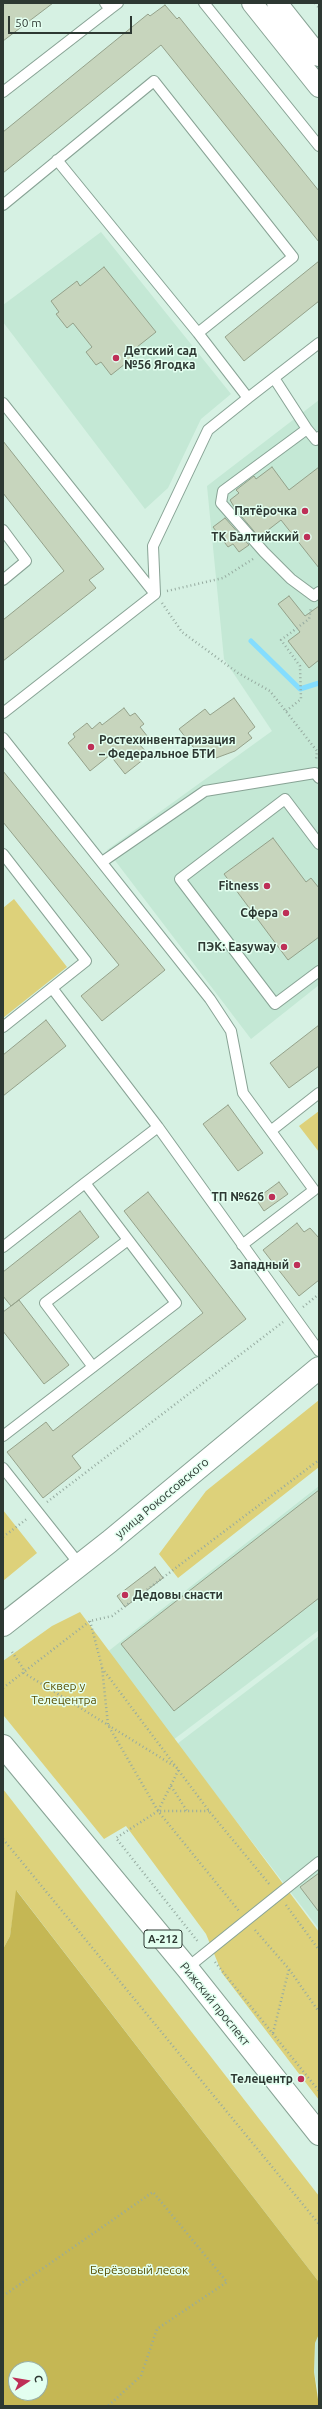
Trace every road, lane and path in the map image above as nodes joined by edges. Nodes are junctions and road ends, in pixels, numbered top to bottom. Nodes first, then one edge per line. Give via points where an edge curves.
1 (204, 3) edge
2 (252, 3) edge
3 (276, 3) edge
4 (315, 3) edge
5 (111, 5) edge
6 (319, 8) edge
7 (319, 56) edge
8 (319, 87) edge
9 (3, 92) edge
10 (319, 146) edge
11 (57, 160) junction
12 (3, 205) edge
13 (198, 333) junction
14 (319, 343) edge
15 (274, 378) junction
16 (248, 398) junction
17 (3, 403) edge
18 (307, 429) junction
19 (319, 437) edge
20 (3, 530) edge
21 (264, 552) junction
22 (3, 580) edge
23 (155, 594) junction
24 (316, 594) edge
25 (286, 711) junction
26 (3, 712) edge
27 (3, 738) edge
28 (317, 775) edge
29 (319, 844) edge
30 (3, 854) edge
31 (102, 862) junction
32 (319, 971) edge
33 (52, 988) junction
34 (3, 1027) edge
35 (319, 1093) edge
36 (158, 1127) junction
37 (272, 1130) junction
38 (85, 1183) junction
39 (317, 1190) edge
40 (128, 1240) junction
41 (242, 1244) junction
42 (3, 1247) edge
43 (319, 1294) edge
44 (292, 1315) junction
45 (319, 1351) edge
46 (93, 1366) junction
47 (319, 1368) edge
48 (3, 1436) edge
49 (319, 1460) edge
50 (3, 1468) edge
51 (37, 1511) junction
52 (3, 1537) edge
53 (80, 1565) junction
54 (90, 1621) junction
55 (3, 1625) edge
56 (12, 1652) dead end
57 (102, 1667) junction
58 (24, 1673) junction
59 (3, 1688) edge
60 (108, 1725) junction
61 (3, 1746) edge
62 (179, 1770) junction
63 (171, 1786) junction
64 (187, 1811) junction
65 (209, 1811) junction
66 (158, 1812) junction
67 (3, 1839) edge
68 (319, 1862) edge
69 (278, 1894) junction
70 (246, 1920) junction
71 (319, 1950) edge
72 (206, 1952) junction
73 (187, 1968) junction
74 (289, 1969) junction
75 (319, 2012) edge
76 (273, 2033) junction
77 (319, 2091) edge
78 (319, 2134) edge
79 (319, 2224) edge
80 (3, 2296) edge
81 (108, 2406) edge

1 - 10 lane
2 - 8 street
3 - 7 street
4 - 6 path
5 - 9 lane
11 - 12 lane
11 - 13 lane
11 - 13 lane via 154,81 293,257
13 - 16 lane
14 - 15 lane
15 - 16 lane
15 - 18 lane
16 - 23 lane via 208,430 153,546
17 - 23 lane
18 - 19 lane via 316,440
18 - 21 lane via 223,491 221,503
20 - 22 lane via 26,561
21 - 23 path via 223,578
21 - 24 lane via 291,579
23 - 25 path via 182,632 238,673 270,691
23 - 26 lane
24 - 25 path via 308,619 281,640 300,666 301,699
25 - 28 path via 317,750
27 - 31 lane
28 - 31 lane via 206,792
29 - 32 lane via 285,799 180,879 276,1004
30 - 33 lane via 86,961
31 - 37 lane via 210,999 231,1031 243,1093
33 - 34 lane
33 - 36 lane
35 - 37 lane
36 - 38 lane
36 - 41 lane
37 - 39 lane
38 - 40 lane
38 - 42 lane
39 - 41 lane
40 - 46 lane via 45,1303
40 - 46 lane via 176,1303
41 - 44 lane
43 - 44 path
44 - 45 lane
44 - 51 path
46 - 48 lane
47 - 53 main road, улица Рокоссовского
49 - 54 path via 112,1616
50 - 51 lane
51 - 52 path
51 - 53 lane
53 - 55 main road, улица Рокоссовского
54 - 57 path
54 - 58 path
56 - 58 path via 24,1668
57 - 60 path
57 - 62 path
58 - 59 path
58 - 60 path
60 - 62 path
60 - 66 path
61 - 73 main road, Рижский проспект / А-212
62 - 63 path
62 - 65 path
63 - 64 path
63 - 66 path
64 - 65 path
64 - 66 path
65 - 69 path
66 - 70 path
66 - 72 path via 116,1838
67 - 79 path
68 - 69 lane
69 - 70 lane
69 - 71 path
70 - 72 lane
70 - 74 path
72 - 73 lane
72 - 76 path
73 - 78 main road, Рижский проспект / А-212
74 - 75 path
74 - 76 path
76 - 77 path
80 - 81 path via 153,2192 227,2282 157,2329 141,2376

